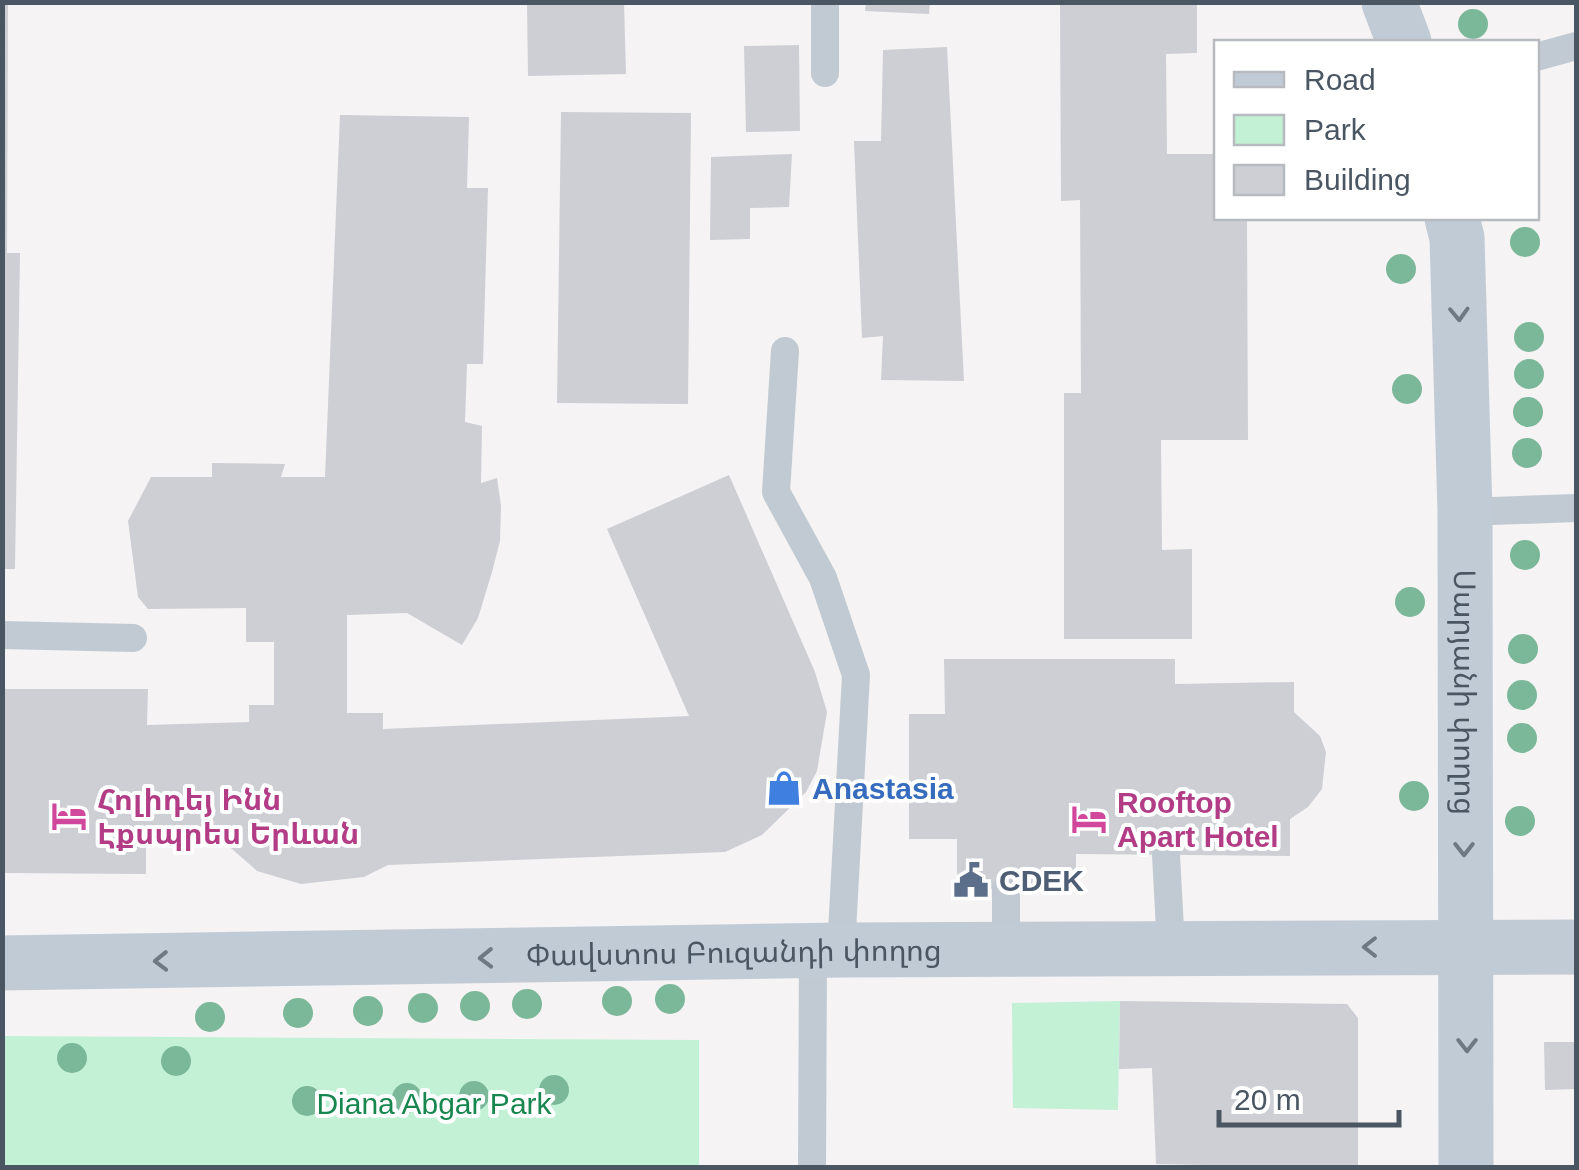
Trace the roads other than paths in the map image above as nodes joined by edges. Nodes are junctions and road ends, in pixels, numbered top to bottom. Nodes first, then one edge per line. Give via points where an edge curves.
1 (826, 2) edge
2 (1389, 2) edge
3 (1403, 40) edge
4 (1576, 46) edge
5 (1539, 55) edge
6 (824, 73) dead end
7 (1452, 220) edge
8 (786, 351) dead end
9 (1576, 508) edge
10 (1465, 512) junction
11 (2, 634) edge
12 (134, 638) dead end
13 (1166, 855) dead end
14 (1006, 889) dead end
15 (1468, 947) junction
16 (1576, 947) edge
17 (1171, 948) junction
18 (1006, 950) junction
19 (827, 952) junction
20 (2, 963) edge
21 (812, 1168) edge
22 (1466, 1168) edge

1 - 6 lane
2 - 3 street
4 - 5 lane
7 -> 10 street, Սարյանի փողոց
8 - 19 lane via 776,492 823,578 856,675
9 - 10 lane
10 -> 15 street, Սարյանի փողոց
11 - 12 lane
13 - 17 lane
14 - 18 lane
15 - 16 street, Փավստոս Բուզանդի փողոց
15 -> 17 street, Փավստոս Բուզանդի փողոց
15 -> 22 street, Սարյանի փողոց
17 - 18 street, Փավստոս Բուզանդի փողոց
18 - 19 street, Փավստոս Բուզանդի փողոց
19 -> 20 street, Փավստոս Բուզանդի փողոց
19 - 21 lane

